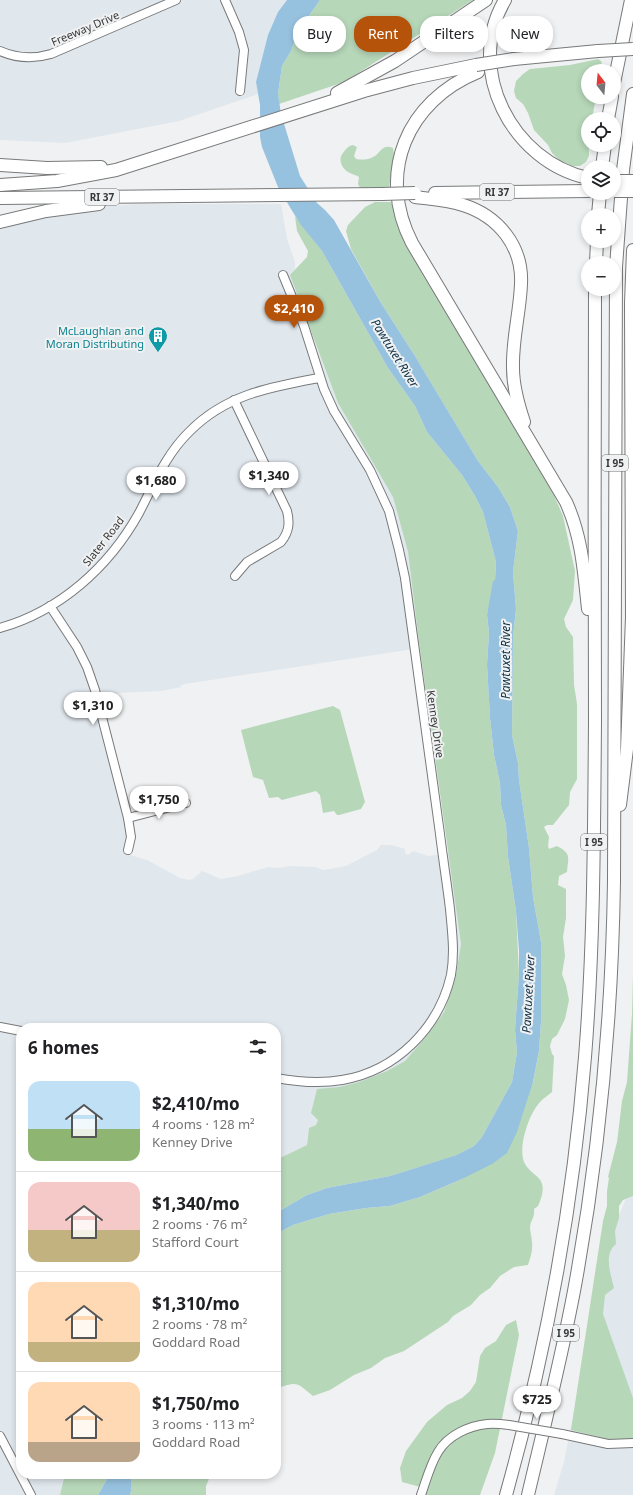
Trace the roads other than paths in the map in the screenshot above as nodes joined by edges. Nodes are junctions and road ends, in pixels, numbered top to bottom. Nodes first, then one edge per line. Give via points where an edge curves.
1 (176, 0) edge
2 (225, 0) edge
3 (486, 0) edge
4 (505, 0) edge
5 (630, 0) edge
6 (633, 49) edge
7 (0, 51) edge
8 (618, 64) edge
9 (477, 68) junction
10 (240, 91) dead end
11 (633, 94) edge
12 (300, 111) junction
13 (140, 162) junction
14 (0, 165) edge
15 (581, 176) edge
16 (621, 181) edge
17 (633, 181) edge
18 (0, 185) edge
19 (581, 191) edge
20 (621, 191) edge
21 (633, 191) edge
22 (415, 195) junction
23 (204, 196) junction
24 (0, 198) edge
25 (0, 222) edge
26 (633, 250) edge
27 (283, 275) dead end
28 (595, 296) edge
29 (319, 378) junction
30 (234, 400) junction
31 (550, 473) junction
32 (633, 536) edge
33 (235, 576) dead end
34 (50, 606) junction
35 (0, 628) edge
36 (595, 682) junction
37 (186, 803) dead end
38 (128, 818) junction
39 (614, 834) junction
40 (128, 850) dead end
41 (0, 1028) edge
42 (16, 1030) edge
43 (281, 1079) edge
44 (0, 1436) edge
45 (633, 1443) edge
46 (16, 1466) edge
47 (23, 1479) edge
48 (31, 1495) edge
49 (421, 1495) edge
50 (506, 1495) edge
51 (528, 1495) edge

1 - 7 street, Freeway Drive via 41,57 24,57
2 - 10 street via 244,50
3 - 12 highway via 383,68
4 - 15 highway via 494,26 490,53 493,82 501,107 515,130 534,151 559,168
5 - 8 highway
6 - 9 highway, RI 37, bridge via 514,59
9 - 12 highway, RI 37 via 393,83
9 - 31 highway via 443,91 416,121 399,162 399,207 412,243
11 - 39 highway, I 95 via 623,170 616,267
12 - 13 highway, RI 37
13 - 14 highway via 69,168
13 - 18 highway, RI 37 via 81,177
16 - 17 highway, bridge
19 - 22 highway, RI 37
20 - 21 highway, bridge
22 - 23 highway, RI 37, bridge
22 - 31 highway via 450,201 480,212 498,224 514,246 521,277 513,353 515,390 525,423
23 - 24 highway, RI 37
23 - 25 highway via 91,204
26 - 32 highway
27 - 29 street, Kenney Drive via 304,326
28 - 36 highway, I 95
29 - 30 street, Slater Road via 260,390
29 - 43 street, Kenney Drive via 334,411 365,460 380,490 389,511 399,550 405,578 454,945 447,989 433,1019 418,1039 401,1054 357,1077 341,1081 308,1082
30 - 33 street via 287,511 289,526 281,542 247,562
30 - 34 street, Slater Road via 189,431 162,468 138,514 108,557 69,594
31 - 36 highway via 568,507 581,545
32 - 39 highway via 627,743
34 - 35 street, Slater Road
34 - 38 street via 77,647 87,668
36 - 50 highway, I 95 via 593,917 589,1008 579,1120 553,1295 534,1390
37 - 38 street
38 - 40 street via 131,837
39 - 51 highway, I 95 via 611,980 594,1165 566,1331
41 - 42 street
44 - 46 street
45 - 49 street, bridge via 608,1444 509,1425 477,1425 456,1434 438,1451
47 - 48 street

